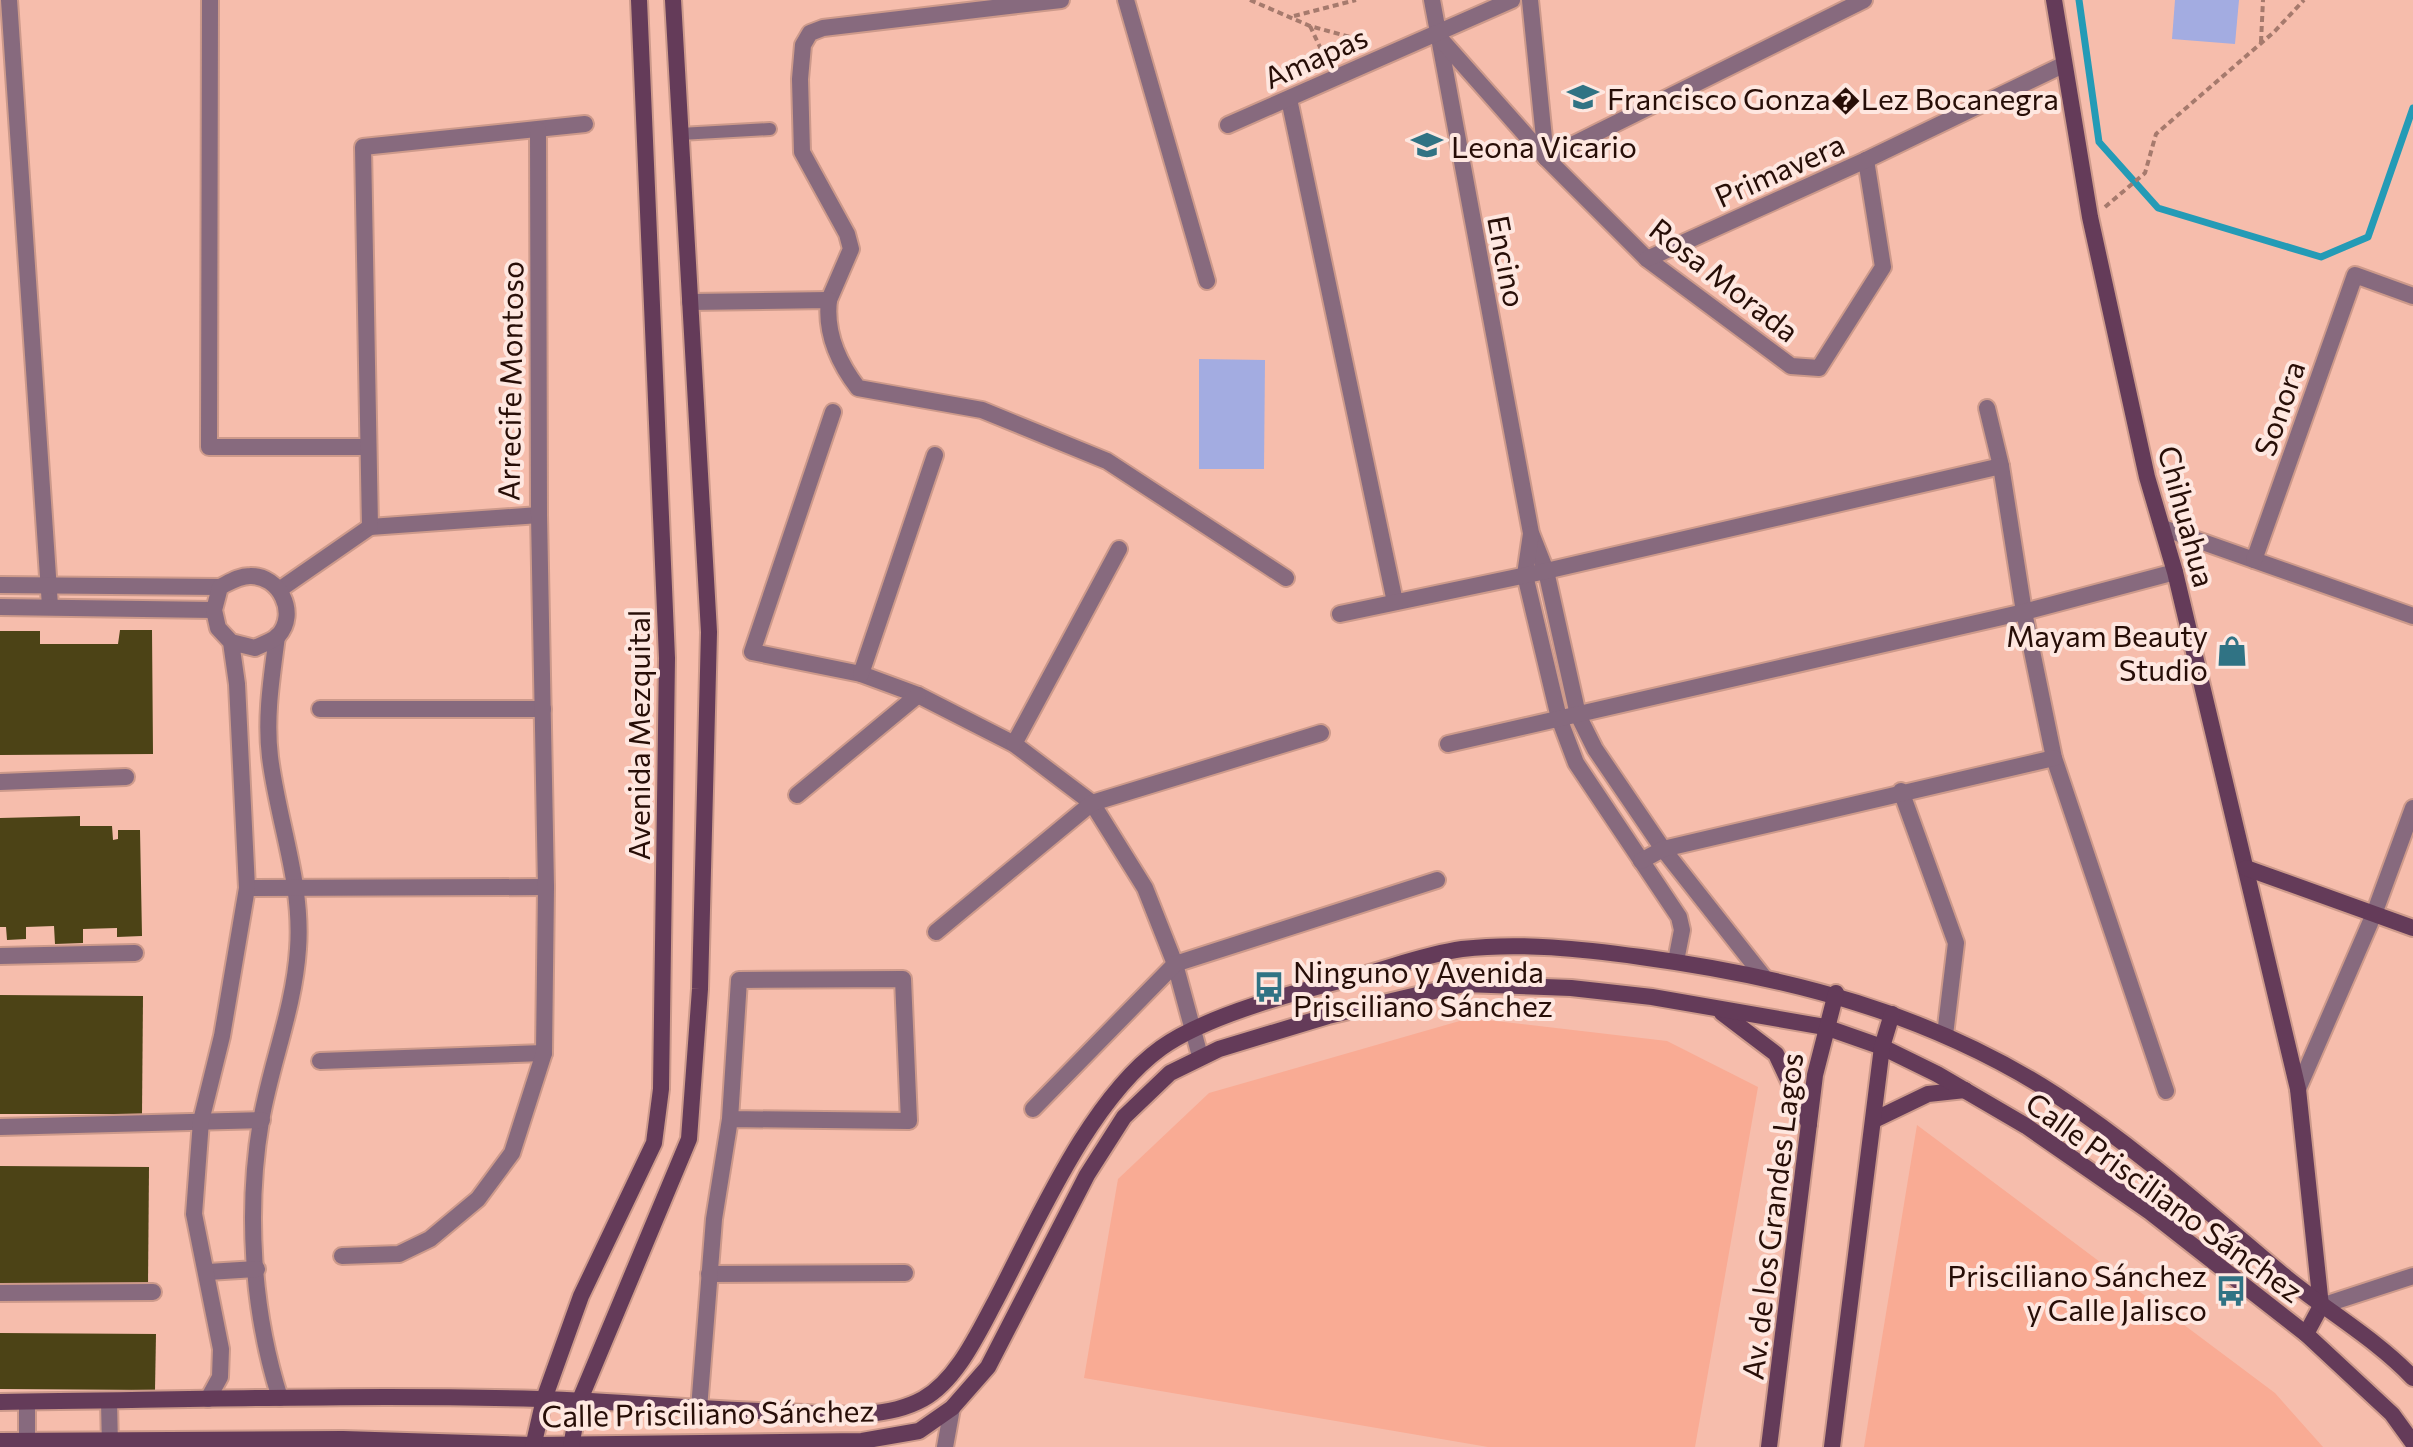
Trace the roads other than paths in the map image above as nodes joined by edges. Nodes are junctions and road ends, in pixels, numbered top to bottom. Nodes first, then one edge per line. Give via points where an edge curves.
1 (9, 0) edge
2 (210, 0) edge
3 (639, 0) edge
4 (673, 0) edge
5 (1061, 0) edge
6 (1126, 0) edge
7 (1432, 0) edge
8 (1512, 0) edge
9 (1530, 0) edge
10 (1864, 0) edge
11 (2054, 0) edge
12 (1436, 34) junction
13 (2063, 65) junction
14 (7, 80) edge
15 (1289, 99) junction
16 (585, 124) dead end
17 (1228, 125) dead end
18 (770, 129) dead end
19 (538, 130) junction
20 (680, 134) junction
21 (1546, 158) junction
22 (1866, 160) junction
23 (1647, 259) junction
24 (1207, 281) dead end
25 (2413, 296) edge
26 (829, 300) junction
27 (690, 302) junction
28 (1987, 408) dead end
29 (833, 412) dead end
30 (366, 447) junction
31 (935, 455) dead end
32 (2001, 466) junction
33 (539, 515) junction
34 (370, 527) junction
35 (2163, 528) junction
36 (1531, 533) junction
37 (1119, 549) dead end
38 (2254, 560) junction
39 (1546, 571) junction
40 (2175, 572) junction
41 (1525, 575) junction
42 (1286, 578) dead end
43 (48, 584) junction
44 (0, 585) edge
45 (220, 587) junction
46 (279, 590) junction
47 (1395, 602) junction
48 (50, 606) junction
49 (0, 607) edge
50 (214, 610) junction
51 (2024, 612) junction
52 (1340, 614) dead end
53 (2413, 616) edge
54 (277, 636) junction
55 (231, 642) junction
56 (861, 674) junction
57 (918, 695) junction
58 (320, 709) dead end
59 (543, 709) junction
60 (1578, 715) junction
61 (1559, 718) junction
62 (1321, 733) dead end
63 (1014, 744) junction
64 (1448, 744) dead end
65 (2054, 758) junction
66 (126, 777) dead end
67 (0, 782) edge
68 (1901, 791) junction
69 (797, 795) dead end
70 (1092, 803) junction
71 (2413, 808) edge
72 (1663, 849) junction
73 (1641, 861) junction
74 (2246, 868) junction
75 (1437, 880) dead end
76 (546, 887) junction
77 (247, 888) junction
78 (296, 889) junction
79 (2374, 914) junction
80 (2413, 928) edge
81 (936, 932) dead end
82 (135, 953) dead end
83 (0, 956) edge
84 (1676, 961) junction
85 (1175, 964) junction
86 (1763, 976) junction
87 (1836, 993) junction
88 (1714, 1007) junction
89 (1892, 1014) junction
90 (1825, 1027) junction
91 (1194, 1029) junction
92 (1945, 1035) junction
93 (1882, 1047) junction
94 (544, 1053) junction
95 (1200, 1056) junction
96 (320, 1061) dead end
97 (2298, 1089) junction
98 (1965, 1090) junction
99 (2166, 1091) dead end
100 (1033, 1109) dead end
101 (730, 1119) junction
102 (262, 1120) junction
103 (1874, 1120) junction
104 (201, 1121) junction
105 (0, 1127) edge
106 (1810, 1127) junction
107 (342, 1256) dead end
108 (257, 1269) junction
109 (208, 1272) junction
110 (905, 1273) dead end
111 (709, 1274) junction
112 (2413, 1276) edge
113 (153, 1292) dead end
114 (0, 1293) edge
115 (2321, 1306) junction
116 (2306, 1334) junction
117 (2413, 1378) edge
118 (280, 1398) junction
119 (208, 1399) junction
120 (544, 1399) junction
121 (109, 1401) junction
122 (0, 1402) edge
123 (27, 1402) junction
124 (579, 1402) junction
125 (952, 1408) junction
126 (699, 1409) junction
127 (0, 1441) edge
128 (343, 1443) edge
129 (2413, 1443) edge
130 (27, 1444) edge
131 (110, 1444) edge
132 (454, 1444) edge
133 (571, 1445) edge
134 (534, 1446) edge
135 (945, 1447) edge
136 (1769, 1447) edge
137 (1832, 1447) edge

1 - 14 street
2 - 30 street via 209,447
3 - 120 street, Avenida Mezquital via 667,658 661,1089 654,1143 581,1296
4 - 20 street
5 - 26 street via 810,33 803,45 800,79 802,152 851,249
6 - 24 street
7 - 12 street, Encino
8 - 12 street, Amapas
9 - 21 street
10 - 21 street
11 - 13 street, Chihuahua
12 - 15 street, Amapas
12 - 21 street, Rosa Morada
12 - 36 street, Encino
13 - 22 street, Primavera
13 - 35 street, Chihuahua via 2090,217
14 - 43 street
15 - 17 street, Amapas
15 - 47 street
16 - 19 street
18 - 20 lane
19 - 30 street via 363,147
19 - 33 street, Arrecife Montoso
20 - 27 street
21 - 23 street, Rosa Morada
22 - 23 street, Primavera
22 - 23 street, Rosa Morada via 1883,267 1819,368 1791,366
25 - 38 street, Sonora via 2355,275
26 - 27 street
26 - 42 street via 826,322 843,368 858,388 982,410 1107,461
27 - 124 street via 709,632 700,989 689,1139
28 - 32 street
29 - 56 street via 752,652
30 - 34 street
31 - 56 street
32 - 39 street
32 - 51 street
33 - 34 street, Arrecife Montoso
33 - 59 street
34 - 46 street
35 - 38 street
35 - 40 street, Chihuahua
36 - 39 street
36 - 41 street
37 - 63 street
38 - 53 street
39 - 41 street
39 - 60 street
40 - 51 street
40 - 74 street, Chihuahua
41 - 47 street
41 - 61 street
43 - 44 street
43 - 45 street
43 - 48 street
45 - 46 street via 251,576
45 - 50 street
46 - 54 street via 286,605
47 - 52 street
48 - 49 street
48 - 50 street
50 - 55 street via 218,628
51 - 60 street
51 - 65 street
54 - 55 street via 255,648
54 - 78 street via 268,708 270,757
55 - 77 street
56 - 57 street
57 - 63 street
57 - 69 street
58 - 59 street
59 - 76 street
60 - 61 street
60 - 72 street
61 - 64 street
61 - 73 street via 1576,763
62 - 70 street
63 - 70 street
65 - 68 street
65 - 99 street
66 - 67 street
68 - 72 street
68 - 92 street via 1956,943
70 - 81 street
70 - 85 street via 1145,888
71 - 79 street, Chihuahua
72 - 73 street
72 - 86 street
73 - 84 street via 1679,917
74 - 79 street
74 - 97 street, Chihuahua
75 - 85 street
76 - 78 street
76 - 94 street
77 - 78 street
77 - 104 street via 222,1036
78 - 102 street via 298,947 289,1016
79 - 80 street
79 - 97 street, Chihuahua
82 - 83 street
84 - 86 street, Calle Prisciliano Sánchez
84 - 91 street, Calle Prisciliano Sánchez via 1577,948 1463,949 1313,987
85 - 91 street
85 - 100 street
86 - 87 street, Calle Prisciliano Sánchez
87 - 89 street, Calle Prisciliano Sánchez
87 - 90 street, Av. de los Grandes Lagos
88 - 90 street, Calle Prisciliano Sánchez
88 - 95 street, Calle Prisciliano Sánchez via 1571,988 1464,984 1328,1016
88 - 106 street via 1776,1054
89 - 92 street, Calle Prisciliano Sánchez
89 - 93 street
90 - 93 street, Calle Prisciliano Sánchez
90 - 106 street, Av. de los Grandes Lagos
91 - 95 street
91 - 126 street, Calle Prisciliano Sánchez via 1158,1050 1113,1096 1071,1159 976,1338 926,1398 858,1415
92 - 115 street, Calle Prisciliano Sánchez via 2053,1093 2169,1178
93 - 98 street, Calle Prisciliano Sánchez
93 - 103 street
94 - 96 street
94 - 107 street via 512,1153 478,1199 430,1239 399,1254
95 - 125 street, Calle Prisciliano Sánchez via 1170,1073 1124,1117 1087,1175 988,1367
97 - 115 street, Chihuahua
98 - 103 street via 1928,1094
98 - 116 street, Calle Prisciliano Sánchez via 2150,1212
101 - 101 street via 739,980 903,979 909,1121
101 - 111 street
102 - 104 street
102 - 108 street via 253,1202
103 - 137 street
104 - 105 street
104 - 109 street via 194,1214
106 - 136 street, Av. de los Grandes Lagos
108 - 109 street
108 - 118 street via 266,1356
109 - 119 street via 221,1349 220,1377
110 - 111 street
111 - 126 street
112 - 115 street
113 - 114 street
115 - 116 street
115 - 117 street, Calle Prisciliano Sánchez
116 - 129 street, Calle Prisciliano Sánchez via 2392,1414
118 - 119 street, Calle Prisciliano Sánchez
118 - 120 street, Calle Prisciliano Sánchez
119 - 121 street, Calle Prisciliano Sánchez
120 - 124 street, Calle Prisciliano Sánchez
120 - 134 street, Avenida Mezquital
121 - 123 street, Calle Prisciliano Sánchez
121 - 131 street
122 - 123 street, Calle Prisciliano Sánchez
123 - 130 street
124 - 126 street, Calle Prisciliano Sánchez
124 - 133 street
125 - 133 street, Calle Prisciliano Sánchez via 919,1431 862,1441
125 - 135 street
127 - 130 street, Calle Prisciliano Sánchez
128 - 131 street, Calle Prisciliano Sánchez
128 - 132 street, Calle Prisciliano Sánchez
130 - 131 street, Calle Prisciliano Sánchez
132 - 134 street, Calle Prisciliano Sánchez
133 - 134 street, Calle Prisciliano Sánchez

